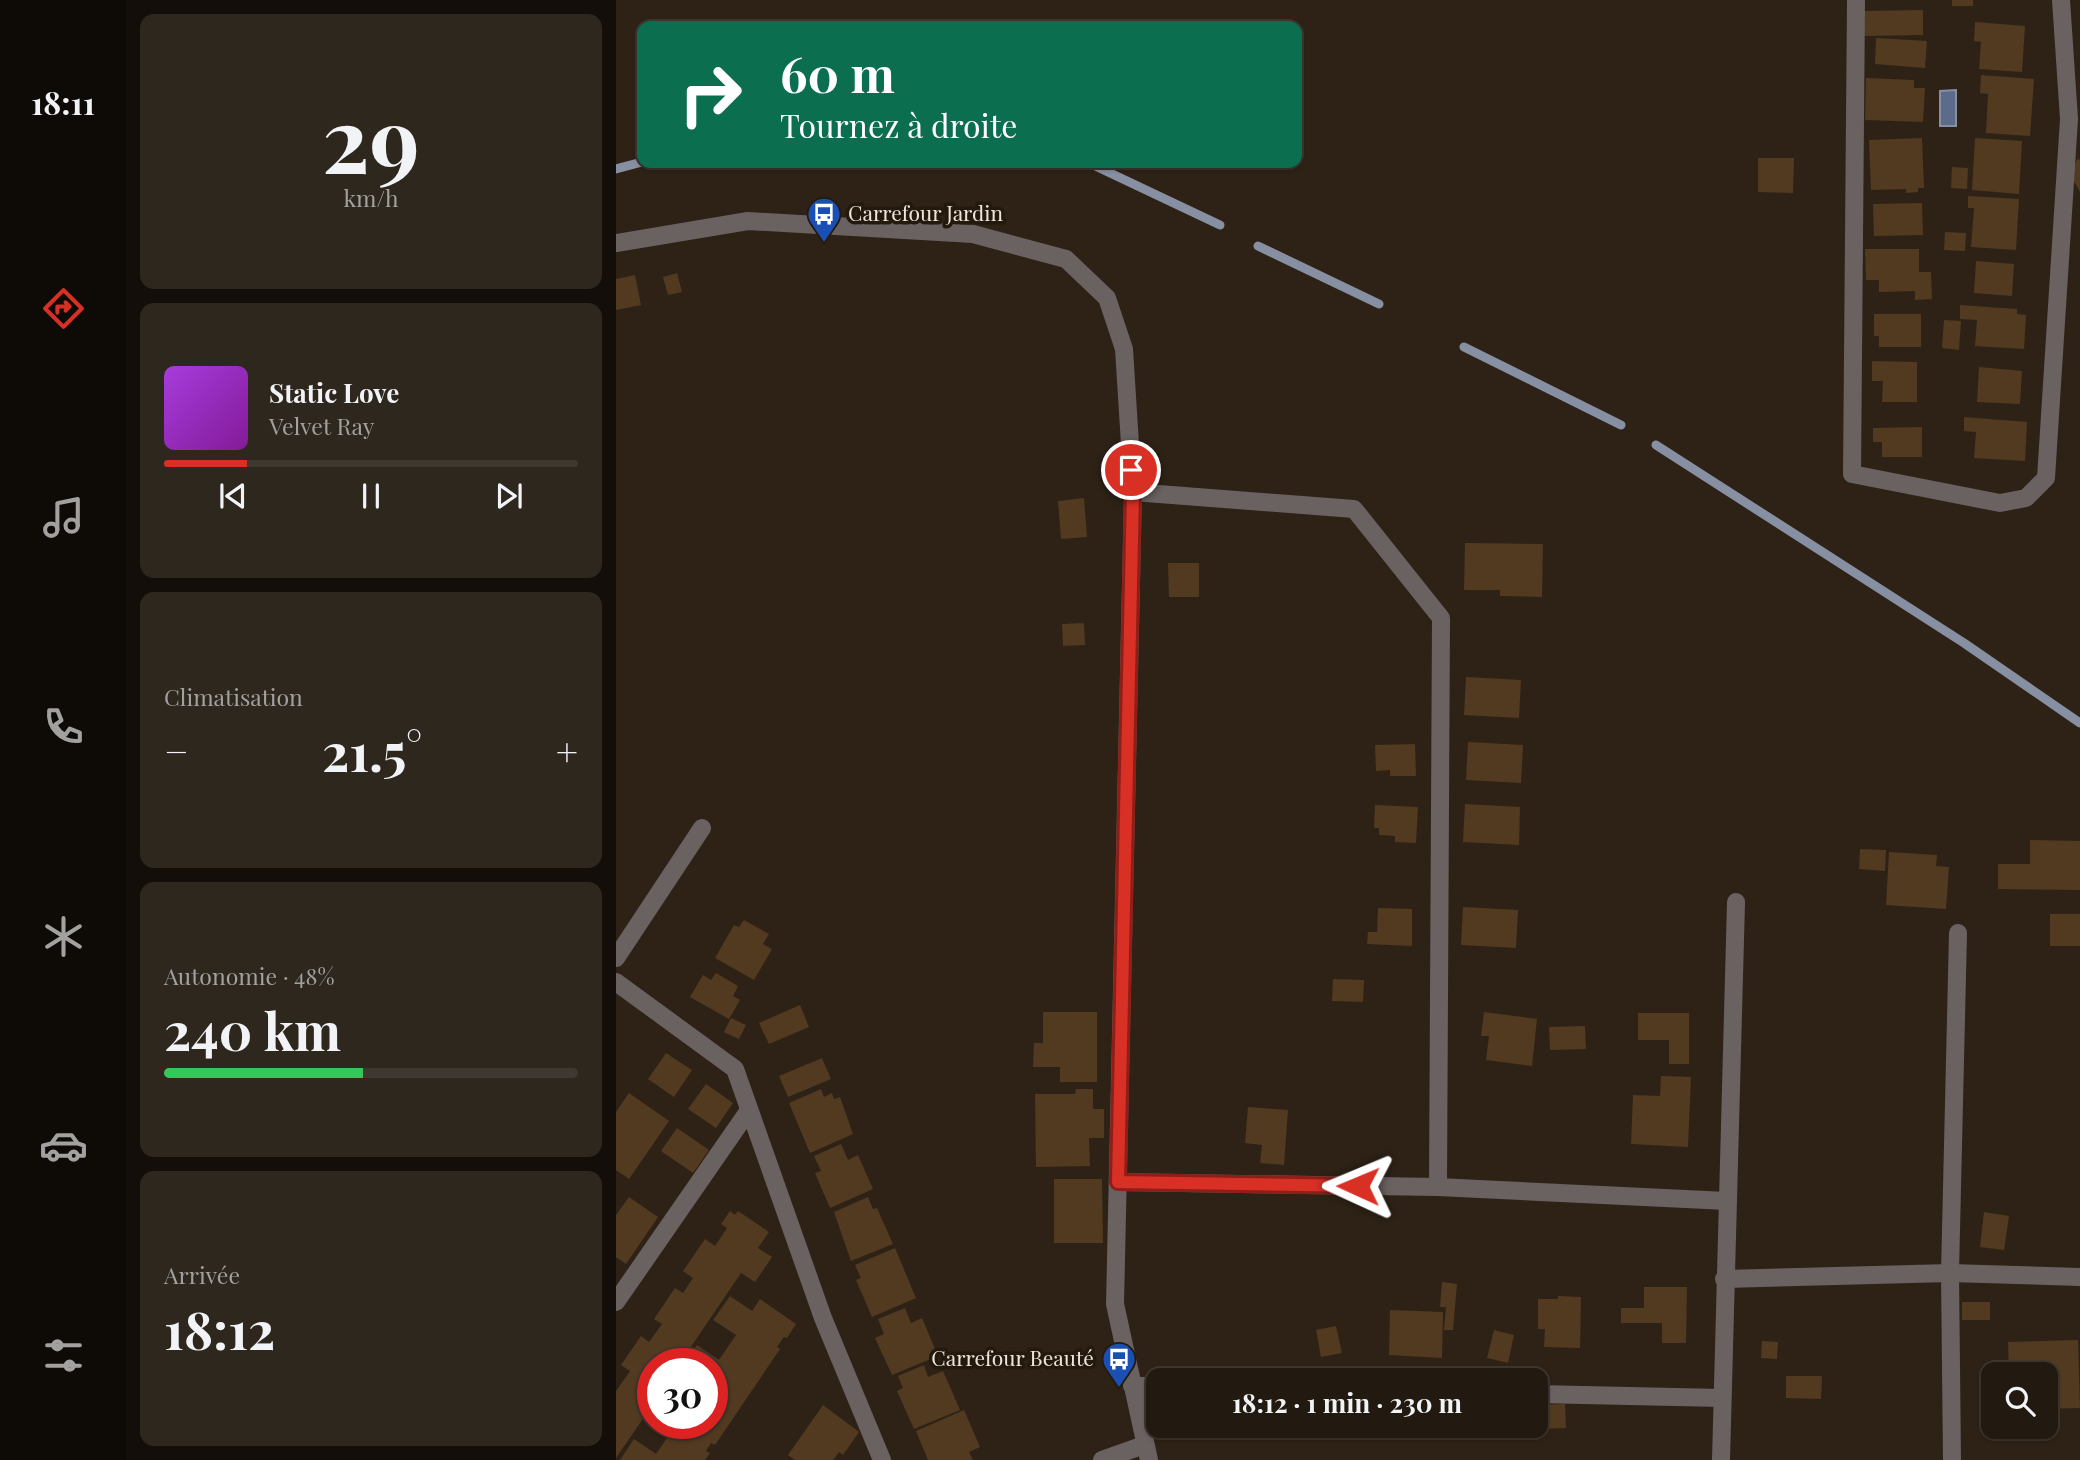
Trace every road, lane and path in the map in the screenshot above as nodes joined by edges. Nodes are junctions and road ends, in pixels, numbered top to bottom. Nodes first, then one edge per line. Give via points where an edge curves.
1 (1856, 0) edge
2 (2061, 0) edge
3 (2075, 121) edge
4 (616, 243) edge
5 (1133, 492) junction
6 (702, 828) dead end
7 (1736, 902) dead end
8 (1958, 933) dead end
9 (616, 958) edge
10 (616, 982) edge
11 (749, 1110) junction
12 (1118, 1182) junction
13 (1438, 1187) junction
14 (1727, 1201) junction
15 (1950, 1273) junction
16 (2080, 1277) edge
17 (1724, 1279) junction
18 (616, 1302) edge
19 (1132, 1386) junction
20 (1146, 1386) edge
21 (1548, 1394) edge
22 (1722, 1398) junction
23 (1147, 1452) edge
24 (882, 1460) edge
25 (1102, 1460) edge
26 (1721, 1460) edge
27 (1952, 1460) edge

1 - 3 street via 1852,474 2000,503 2026,498 2046,478
2 - 3 street
4 - 5 street via 748,221 973,234 1066,259 1107,298 1124,349
5 - 12 street
5 - 13 street via 1354,509 1441,618
6 - 9 street
7 - 14 street
8 - 15 street
10 - 11 street via 735,1069
11 - 18 street
11 - 24 street via 823,1318
12 - 13 street
12 - 19 street via 1115,1304
13 - 14 street
14 - 17 street
15 - 16 street
15 - 17 street
15 - 27 street
17 - 22 street
19 - 20 street
19 - 23 street
21 - 22 street
22 - 26 street
23 - 25 street

